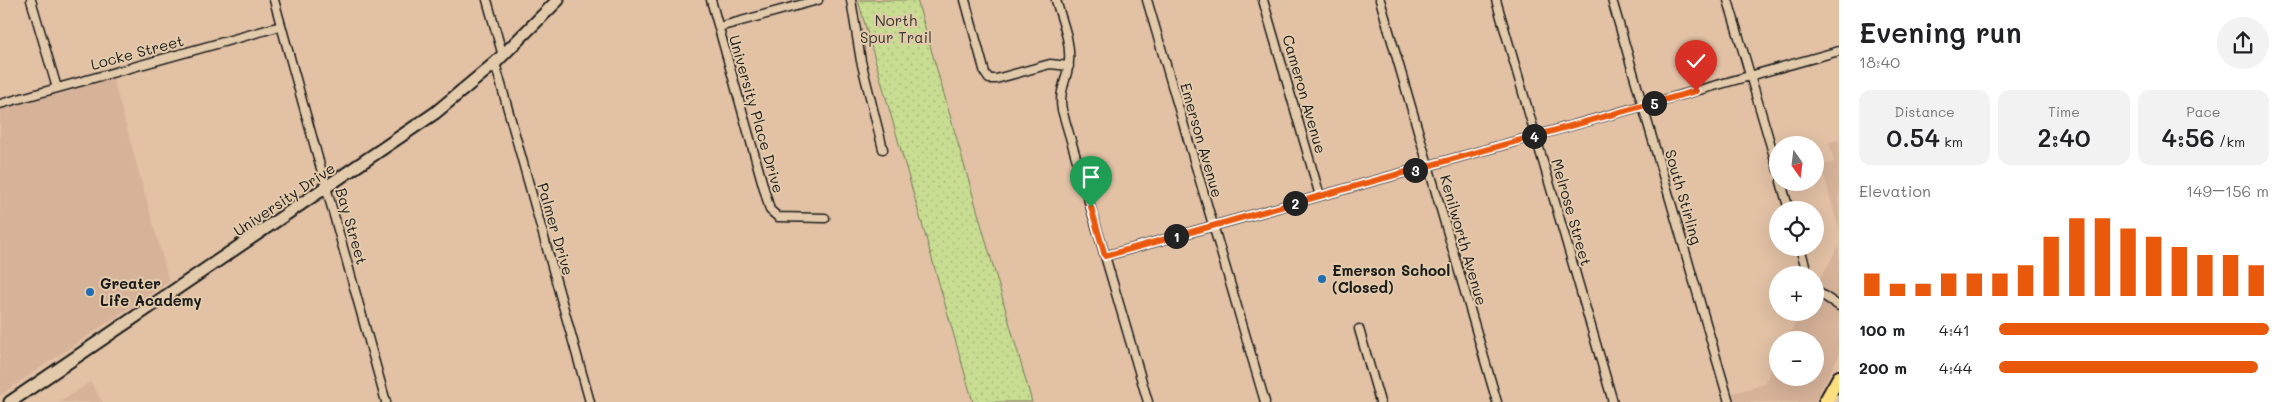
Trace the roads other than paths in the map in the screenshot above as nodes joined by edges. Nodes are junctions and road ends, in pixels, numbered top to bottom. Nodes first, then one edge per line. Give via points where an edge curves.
1 (31, 0) edge
2 (274, 0) edge
3 (487, 0) edge
4 (558, 0) edge
5 (711, 0) edge
6 (818, 0) edge
7 (851, 0) edge
8 (965, 0) edge
9 (1056, 0) edge
10 (1147, 0) edge
11 (1263, 0) edge
12 (1380, 0) edge
13 (1496, 0) edge
14 (1612, 0) edge
15 (1728, 0) edge
16 (281, 26) junction
17 (718, 27) junction
18 (1839, 52) edge
19 (499, 60) junction
20 (1069, 66) junction
21 (1750, 76) junction
22 (57, 88) junction
23 (0, 104) edge
24 (1643, 106) junction
25 (1536, 136) junction
26 (1769, 140) edge
27 (883, 149) dead end
28 (1428, 166) junction
29 (327, 188) junction
30 (1320, 196) junction
31 (825, 218) dead end
32 (1213, 226) junction
33 (1105, 256) junction
34 (1824, 298) edge
35 (1839, 306) edge
36 (1359, 329) dead end
37 (1839, 377) edge
38 (1839, 398) edge
39 (10, 402) edge
40 (386, 402) edge
41 (590, 402) edge
42 (1148, 402) edge
43 (1265, 402) edge
44 (1380, 402) edge
45 (1497, 402) edge
46 (1613, 402) edge
47 (1729, 402) edge
48 (1826, 402) edge

1 - 22 street
2 - 16 street, Bay Street
3 - 19 street, Palmer Drive
4 - 19 main road, University Drive
5 - 17 street, University Place Drive
6 - 17 street, University Place Drive
7 - 27 street via 861,62
8 - 20 street via 985,73 990,79 1050,64
9 - 20 street via 1068,46
10 - 32 street, Emerson Avenue
11 - 30 street, Cameron Avenue
12 - 28 street, Kenilworth Avenue
13 - 25 street, Melrose Street
14 - 24 street, South Stirling
15 - 21 street
16 - 22 street, Locke Street
16 - 29 street, Bay Street
17 - 31 street, University Place Drive via 771,213 778,218
18 - 21 street
19 - 29 main road, University Drive via 435,113
19 - 41 street, Palmer Drive
20 - 33 street via 1061,90 1061,105
21 - 24 street
21 - 26 street
22 - 23 street, Locke Street
24 - 25 street
24 - 47 street, South Stirling
25 - 28 street
25 - 46 street, Melrose Street
28 - 30 street
28 - 45 street, Kenilworth Avenue
29 - 39 main road, University Drive
29 - 40 street, Bay Street
30 - 32 street
32 - 33 street
32 - 43 street, Emerson Avenue
33 - 42 street
34 - 35 street
36 - 44 street
37 - 48 main road
38 - 48 street

